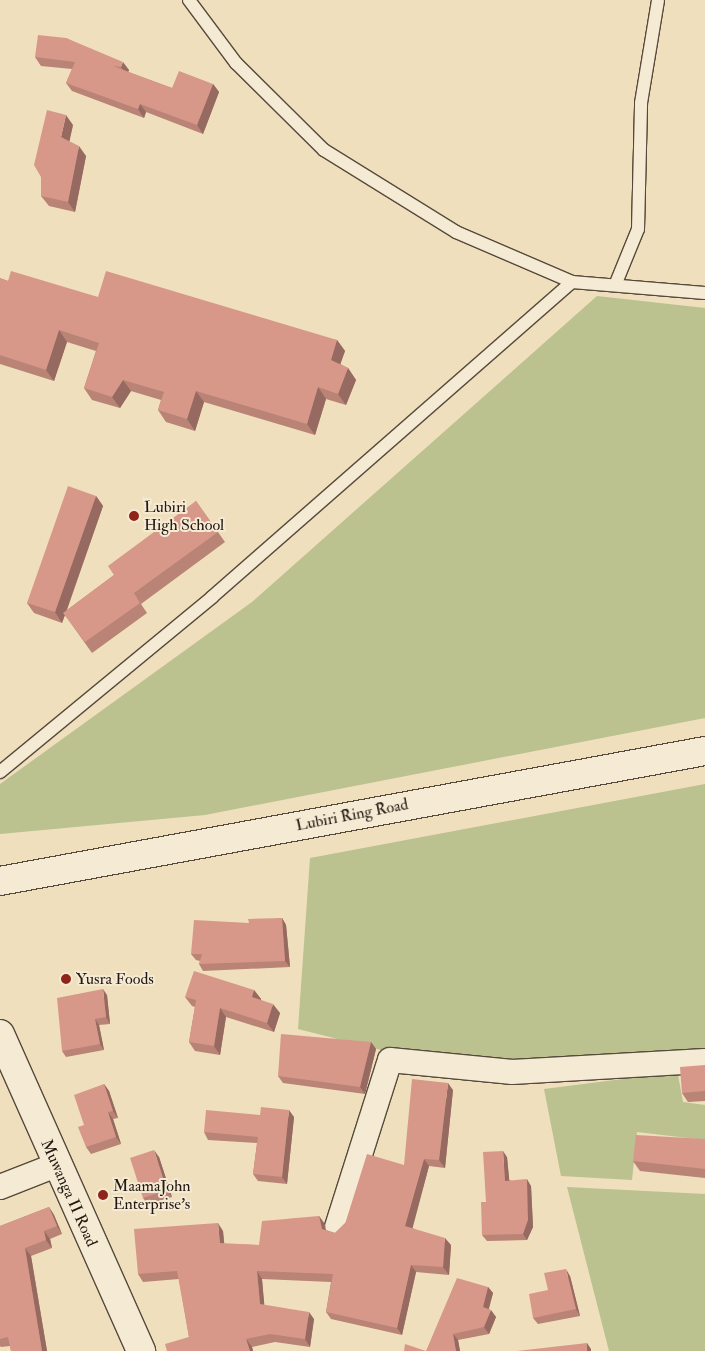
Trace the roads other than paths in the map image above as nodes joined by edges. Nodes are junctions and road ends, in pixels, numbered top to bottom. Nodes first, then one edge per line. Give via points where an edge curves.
1 (188, 0) edge
2 (658, 0) edge
3 (572, 282) junction
4 (616, 283) junction
5 (705, 293) edge
6 (705, 751) edge
7 (0, 772) edge
8 (0, 881) edge
9 (0, 1034) edge
10 (705, 1062) edge
11 (56, 1165) junction
12 (0, 1187) edge
13 (337, 1227) dead end
14 (141, 1351) edge

1 - 3 lane via 236,63 332,155 456,232
2 - 4 lane via 641,103 638,229
3 - 4 lane
3 - 7 lane via 212,597
4 - 5 lane
6 - 8 main road, Lubiri Ring Road
9 - 11 main road, Muwanga II Road
10 - 13 street via 512,1072 390,1060
11 - 12 street
11 - 14 main road, Muwanga II Road

